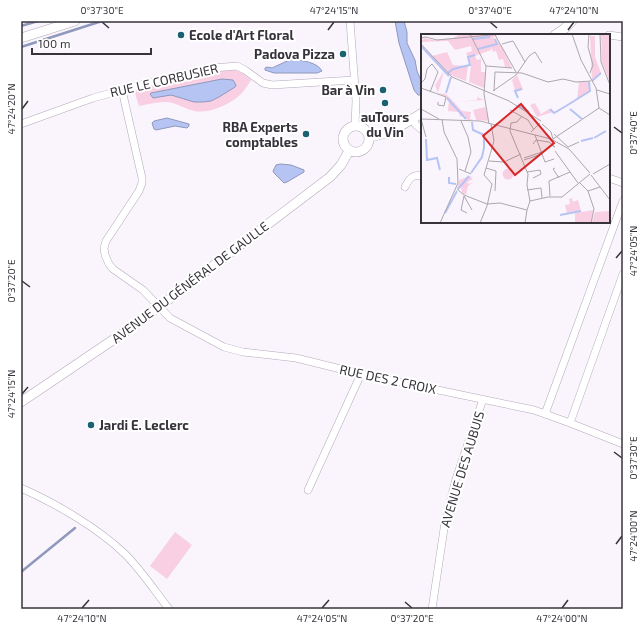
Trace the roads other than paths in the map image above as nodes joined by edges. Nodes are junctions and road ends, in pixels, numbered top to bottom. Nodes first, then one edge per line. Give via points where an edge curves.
1 (75, 21) edge
2 (350, 21) edge
3 (572, 21) edge
4 (556, 34) edge
5 (610, 35) edge
6 (623, 37) edge
7 (21, 38) edge
8 (354, 80) junction
9 (122, 90) junction
10 (421, 114) edge
11 (412, 119) junction
12 (21, 124) edge
13 (355, 126) junction
14 (421, 129) edge
15 (369, 137) junction
16 (349, 151) junction
17 (421, 176) edge
18 (610, 178) edge
19 (623, 183) edge
20 (405, 187) dead end
21 (623, 201) edge
22 (623, 274) edge
23 (159, 307) junction
24 (361, 374) junction
25 (482, 400) junction
26 (21, 402) edge
27 (545, 414) junction
28 (570, 423) junction
29 (623, 444) edge
30 (21, 488) edge
31 (308, 490) dead end
32 (170, 609) edge
33 (432, 609) edge

1 - 7 street
2 - 8 street
3 - 4 street
5 - 6 street
8 - 9 street, RUE LE CORBUSIER via 272,86 241,68 224,66 177,75
8 - 13 street
9 - 12 street, RUE LE CORBUSIER
9 - 23 street, RUE DES 2 CROIX via 142,183 106,241 105,255 113,269 143,290
10 - 11 street
11 - 14 street
11 - 15 street via 378,136
13 - 15 street via 366,130
13 - 16 street via 348,128 343,134 344,145
15 - 16 street via 365,149
16 - 23 street, AVENUE DU GÉNÉRAL DE GAULLE via 330,177
17 - 20 street via 413,176
18 - 19 street
21 - 27 street
22 - 28 street
23 - 24 street, RUE DES 2 CROIX via 170,318 224,347 243,352 296,358
23 - 26 street, AVENUE DU GÉNÉRAL DE GAULLE
24 - 25 street, RUE DES 2 CROIX
24 - 31 street
25 - 27 street, RUE DES 2 CROIX
25 - 33 street, AVENUE DES AUBUIS via 445,522
27 - 28 street, RUE DES 2 CROIX
28 - 29 street, RUE DES 2 CROIX
30 - 32 street via 81,520 108,540 132,561

